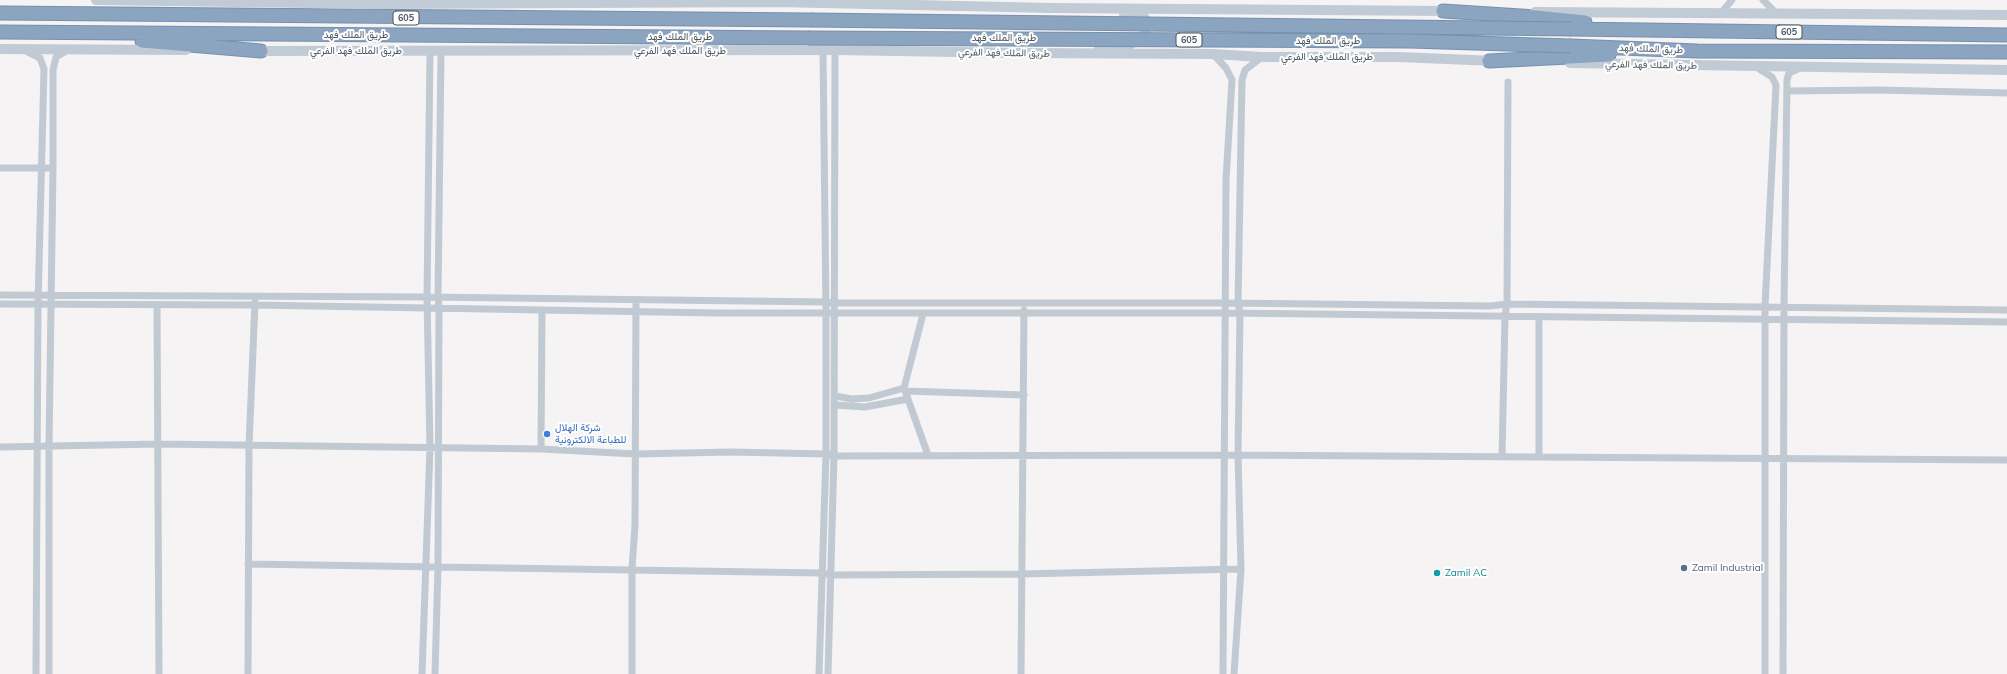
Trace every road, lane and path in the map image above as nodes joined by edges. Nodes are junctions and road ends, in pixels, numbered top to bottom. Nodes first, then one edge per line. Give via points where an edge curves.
1 (96, 0) edge
2 (370, 0) edge
3 (1732, 0) edge
4 (1763, 0) edge
5 (298, 1) edge
6 (885, 2) edge
7 (899, 2) edge
8 (381, 4) junction
9 (1051, 8) junction
10 (1443, 11) junction
11 (0, 13) edge
12 (1722, 13) junction
13 (1776, 13) junction
14 (2007, 15) edge
15 (1658, 30) junction
16 (0, 32) edge
17 (50, 32) junction
18 (2007, 35) edge
19 (0, 49) edge
20 (20, 49) junction
21 (69, 50) junction
22 (823, 50) junction
23 (835, 50) junction
24 (1697, 51) junction
25 (261, 52) junction
26 (430, 52) junction
27 (441, 52) junction
28 (2007, 52) edge
29 (1018, 54) junction
30 (1213, 54) junction
31 (1262, 58) junction
32 (1489, 61) junction
33 (1756, 67) junction
34 (1801, 67) junction
35 (2007, 70) edge
36 (1508, 82) dead end
37 (1787, 91) junction
38 (2007, 93) edge
39 (0, 168) edge
40 (40, 168) junction
41 (53, 168) junction
42 (429, 169) junction
43 (440, 169) junction
44 (1226, 180) junction
45 (1239, 180) junction
46 (824, 186) junction
47 (834, 186) junction
48 (0, 295) edge
49 (39, 295) junction
50 (51, 295) junction
51 (255, 296) junction
52 (427, 297) junction
53 (438, 297) junction
54 (636, 300) junction
55 (825, 302) junction
56 (38, 303) junction
57 (50, 303) junction
58 (834, 303) junction
59 (1023, 303) junction
60 (1225, 303) junction
61 (1238, 303) junction
62 (0, 304) edge
63 (1507, 304) junction
64 (157, 305) junction
65 (254, 305) junction
66 (1765, 306) junction
67 (1784, 307) junction
68 (439, 308) junction
69 (427, 309) junction
70 (542, 310) junction
71 (2007, 310) edge
72 (636, 312) junction
73 (826, 312) junction
74 (1024, 313) junction
75 (1226, 313) junction
76 (1240, 313) junction
77 (835, 314) junction
78 (923, 314) junction
79 (1505, 316) junction
80 (1539, 317) junction
81 (1765, 320) junction
82 (1784, 320) junction
83 (2007, 322) edge
84 (51, 351) junction
85 (39, 356) junction
86 (1225, 376) junction
87 (1239, 376) junction
88 (906, 393) junction
89 (1024, 395) junction
90 (835, 396) junction
91 (834, 405) junction
92 (158, 444) junction
93 (37, 446) junction
94 (49, 446) junction
95 (249, 446) junction
96 (0, 447) edge
97 (430, 448) junction
98 (439, 448) junction
99 (541, 449) junction
100 (635, 454) junction
101 (826, 454) junction
102 (1023, 454) junction
103 (928, 455) junction
104 (1224, 455) junction
105 (1238, 455) junction
106 (834, 456) junction
107 (430, 457) junction
108 (1502, 457) junction
109 (1539, 457) junction
110 (1766, 459) junction
111 (1784, 459) junction
112 (2007, 460) edge
113 (248, 564) junction
114 (426, 567) junction
115 (438, 567) junction
116 (632, 569) junction
117 (1223, 569) junction
118 (1241, 569) junction
119 (822, 573) junction
120 (1022, 574) junction
121 (831, 575) junction
122 (425, 580) junction
123 (36, 674) edge
124 (48, 674) edge
125 (158, 674) edge
126 (248, 674) edge
127 (422, 674) edge
128 (435, 674) edge
129 (632, 674) edge
130 (819, 674) edge
131 (828, 674) edge
132 (1022, 674) edge
133 (1223, 674) edge
134 (1234, 674) edge
135 (1765, 674) edge
136 (1783, 674) edge

1 - 5 main road
2 - 8 street
3 - 12 street
4 - 13 street
5 - 8 main road
6 - 7 main road
6 - 8 main road
7 - 9 main road
9 - 10 main road
9 - 29 main road via 1137,15 1146,20 1147,31 1132,44
10 - 12 main road
10 - 15 highway via 1536,17
11 - 15 highway, طريق الملك فهد / 605, bridge
12 - 13 main road
13 - 14 main road
15 - 18 highway, طريق الملك فهد / 605
16 - 17 highway, طريق الملك فهد / 605
17 - 24 highway, طريق الملك فهد / 605, bridge via 1394,41
17 - 25 highway
19 - 20 main road, طريق الملك فهد الفرعي
20 - 21 main road, طريق الملك فهد الفرعي
20 - 40 street via 40,58 44,69
21 - 25 main road, طريق الملك فهد الفرعي
21 - 41 street via 56,57 53,70
22 - 23 main road, طريق الملك فهد الفرعي
22 - 27 main road, طريق الملك فهد الفرعي
22 - 46 street
23 - 29 main road, طريق الملك فهد الفرعي
23 - 47 street
24 - 28 highway, طريق الملك فهد / 605
24 - 32 highway
25 - 26 main road, طريق الملك فهد الفرعي
26 - 27 main road, طريق الملك فهد الفرعي
26 - 42 street
27 - 43 street
29 - 30 main road, طريق الملك فهد الفرعي
30 - 31 main road, طريق الملك فهد الفرعي
30 - 44 street via 1226,68 1232,80
31 - 32 main road, طريق الملك فهد الفرعي via 1398,56
31 - 45 street via 1245,70 1242,80
32 - 33 main road, طريق الملك فهد الفرعي
33 - 34 main road, طريق الملك فهد الفرعي
33 - 66 street via 1772,77 1776,86
34 - 35 main road, طريق الملك فهد الفرعي
34 - 37 street via 1789,73
36 - 63 street
37 - 38 street
37 - 67 street
39 - 40 street
40 - 41 street
40 - 49 street
41 - 50 street
42 - 43 street
42 - 52 street
43 - 53 street
44 - 45 street
44 - 60 street
45 - 61 street
46 - 47 street
46 - 55 street
47 - 58 street
48 - 49 street
49 - 50 street
49 - 56 street
50 - 51 street
50 - 57 street
51 - 52 street
51 - 65 street
52 - 53 street
52 - 69 street
53 - 54 street
53 - 68 street
54 - 55 street
54 - 72 street
55 - 58 street
55 - 73 street
56 - 57 street
56 - 62 street
56 - 85 street
57 - 64 street
57 - 84 street
58 - 59 street
58 - 77 street
59 - 60 street
59 - 74 street
60 - 61 street
60 - 75 street
61 - 63 street via 1482,306
61 - 76 street
63 - 66 street
63 - 79 street
64 - 65 street
64 - 92 street
65 - 69 street
65 - 95 street
66 - 67 street
66 - 81 street
67 - 71 street
67 - 82 street
68 - 69 street
68 - 70 street
68 - 98 street
69 - 97 street
70 - 72 street
70 - 99 street
72 - 73 street
72 - 100 street
73 - 77 street
73 - 101 street
74 - 75 street
74 - 78 street
74 - 89 street
75 - 76 street
75 - 86 street
76 - 79 street
76 - 87 street
77 - 78 street
77 - 90 street
78 - 88 street
79 - 80 street
79 - 108 street
80 - 81 street
80 - 109 street
81 - 82 street
81 - 110 street
82 - 83 street
82 - 111 street
84 - 85 street
84 - 94 street
85 - 93 street
86 - 87 street
86 - 104 street
87 - 105 street
88 - 89 street
88 - 90 street via 852,399
88 - 91 street via 865,407
88 - 103 street
89 - 102 street
90 - 91 street
91 - 106 street
92 - 94 street
92 - 95 street
92 - 125 street
93 - 94 street
93 - 96 street
93 - 123 street
94 - 124 street
95 - 97 street
95 - 113 street
97 - 98 street
97 - 107 street
98 - 99 street
98 - 107 street
98 - 115 street
99 - 100 street
100 - 101 street
100 - 116 street
101 - 106 street
101 - 119 street
102 - 103 street
102 - 104 street
102 - 120 street
103 - 106 street
104 - 105 street
104 - 117 street
105 - 108 street
105 - 118 street
106 - 121 street
107 - 114 street
108 - 109 street
109 - 110 street
110 - 111 street
110 - 135 street
111 - 112 street
111 - 136 street
113 - 114 street
113 - 126 street
114 - 115 street
114 - 122 street
115 - 116 street
115 - 122 street
115 - 128 street
116 - 119 street
116 - 129 street
117 - 118 street
117 - 120 street
117 - 133 street
118 - 134 street
119 - 121 street
119 - 130 street
120 - 121 street
120 - 132 street
121 - 131 street
122 - 127 street

